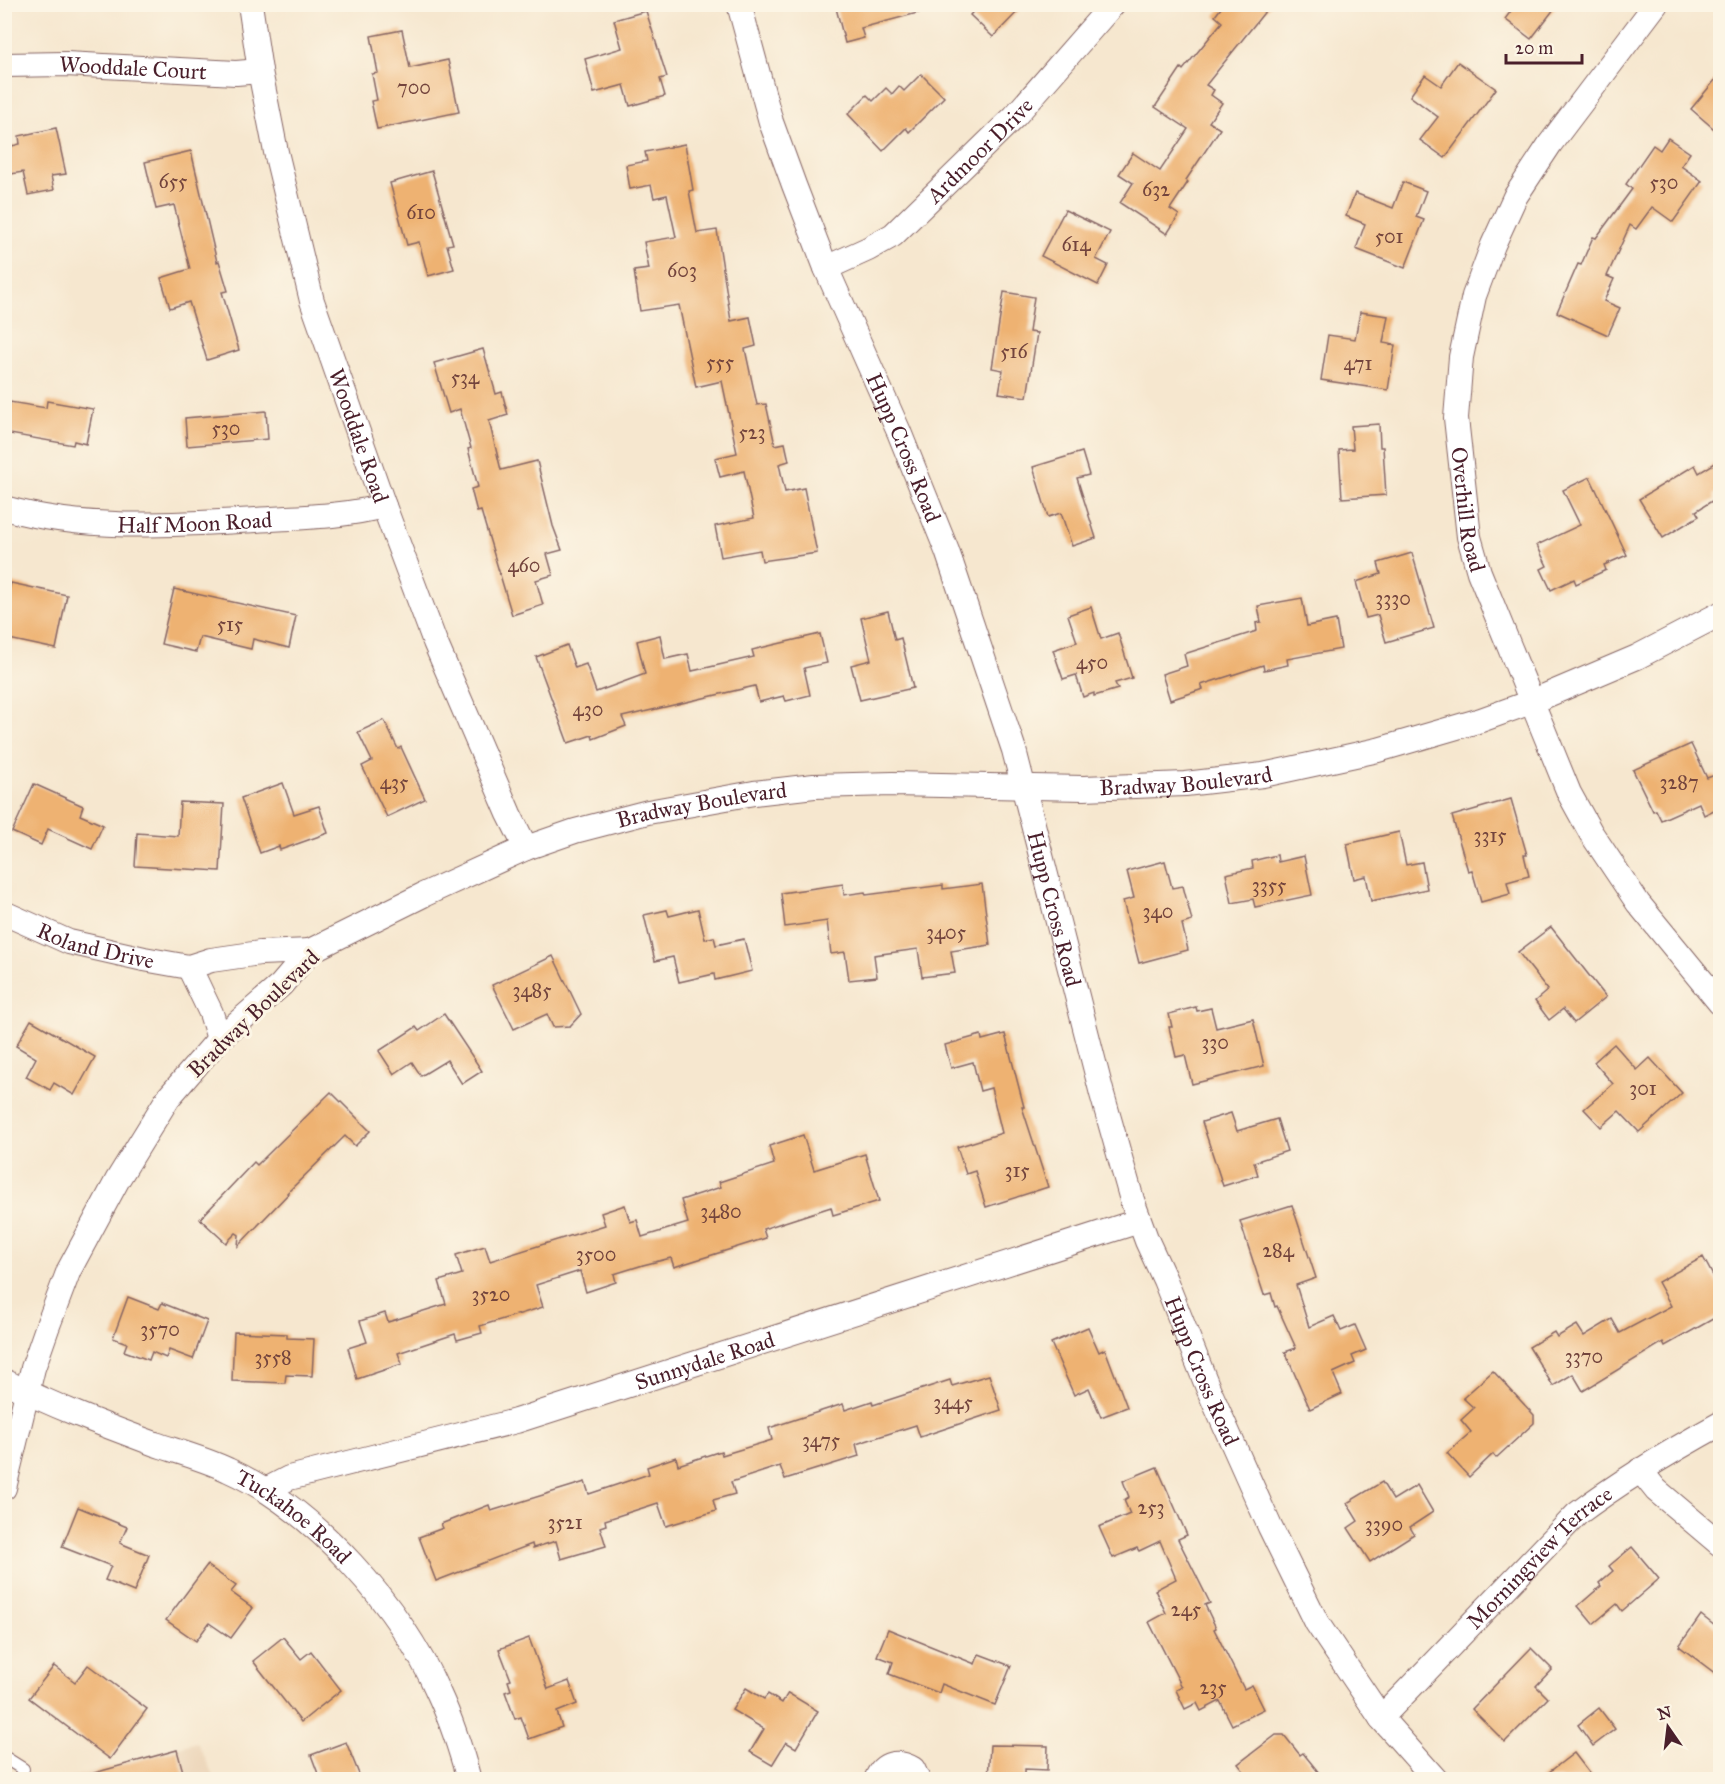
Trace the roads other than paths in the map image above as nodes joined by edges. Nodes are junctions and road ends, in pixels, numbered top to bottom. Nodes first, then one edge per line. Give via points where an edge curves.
1 (250, 4) edge
2 (739, 4) edge
3 (1113, 4) edge
4 (1656, 4) edge
5 (4, 65) edge
6 (260, 71) junction
7 (826, 268) junction
8 (384, 506) junction
9 (4, 508) edge
10 (1720, 614) edge
11 (1532, 702) junction
12 (1023, 786) junction
13 (526, 848) junction
14 (4, 913) edge
15 (310, 951) junction
16 (189, 967) junction
17 (1720, 1003) edge
18 (219, 1039) junction
19 (1139, 1221) junction
20 (4, 1380) edge
21 (28, 1393) junction
22 (1720, 1424) edge
23 (1640, 1470) junction
24 (4, 1488) edge
25 (266, 1490) junction
26 (1720, 1544) edge
27 (1381, 1718) junction
28 (4, 1757) edge
29 (23, 1769) dead end
30 (469, 1779) edge
31 (876, 1779) edge
32 (918, 1779) edge
33 (1436, 1779) edge

1 - 6 street, Wooddale Road
2 - 7 street, Hupp Cross Road via 771,122
3 - 7 street, Ardmoor Drive via 1015,116 893,235
4 - 11 street, Overhill Road via 1550,144 1515,197 1474,296 1461,357 1456,418 1469,537 1479,572
5 - 6 street, Wooddale Court via 66,64 236,74
6 - 8 street, Wooddale Road via 312,301
7 - 12 street, Hupp Cross Road via 947,551
8 - 9 street, Half Moon Road via 342,515 162,525 105,525
8 - 13 street, Wooddale Road via 435,642
10 - 11 street, Bradway Boulevard via 1637,657
11 - 12 street, Bradway Boulevard via 1378,750 1263,775 1174,785
11 - 17 street, Overhill Road via 1569,793 1591,833 1638,903
12 - 13 street, Bradway Boulevard via 814,786 754,793 648,812
12 - 19 street, Hupp Cross Road via 1102,1094
13 - 15 street, Bradway Boulevard
14 - 16 street, Roland Drive via 69,942
15 - 16 street, Roland Drive via 221,958
15 - 18 street, Bradway Boulevard via 281,985
16 - 18 street
18 - 21 street, Bradway Boulevard via 168,1098 112,1190 69,1270 33,1368
19 - 25 street, Sunnydale Road via 516,1421 288,1478
19 - 27 street, Hupp Cross Road via 1270,1527 1317,1623
20 - 21 street, Tuckahoe Road
21 - 24 street, Bradway Boulevard
21 - 25 street, Tuckahoe Road via 99,1424 227,1469
22 - 23 street, Morningview Terrace
23 - 26 street via 1656,1490
23 - 27 street, Morningview Terrace via 1577,1514
25 - 30 street, Tuckahoe Road via 324,1536 389,1609 439,1692
27 - 33 street, Hupp Cross Road
28 - 29 lane
31 - 32 street via 880,1770 898,1762 913,1769

